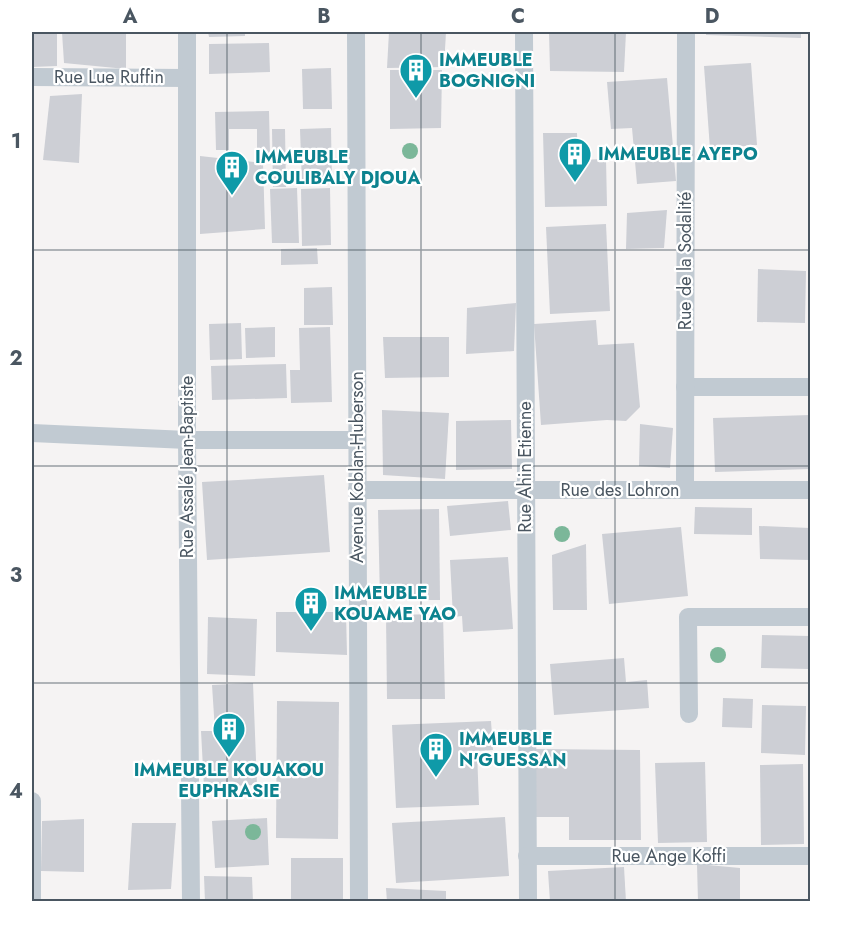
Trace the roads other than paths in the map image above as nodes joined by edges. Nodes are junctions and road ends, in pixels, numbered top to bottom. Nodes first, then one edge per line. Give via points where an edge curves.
1 (187, 32) edge
2 (356, 32) edge
3 (524, 32) edge
4 (686, 32) edge
5 (32, 77) edge
6 (187, 78) junction
7 (685, 387) junction
8 (810, 387) edge
9 (32, 433) edge
10 (187, 440) junction
11 (357, 440) junction
12 (357, 490) junction
13 (525, 490) junction
14 (685, 490) junction
15 (810, 490) edge
16 (810, 617) edge
17 (689, 714) dead end
18 (32, 801) edge
19 (527, 856) junction
20 (810, 856) edge
21 (32, 902) edge
22 (190, 902) edge
23 (359, 902) edge
24 (528, 902) edge

1 - 6 street, Rue Assalé Jean-Baptiste
2 - 11 street, Avenue Koblan-Huberson
3 - 13 street, Rue Ahin Etienne
4 - 7 street, Rue de la Sodalité
5 - 6 street, Rue Lue Ruffin
6 - 10 street, Rue Assalé Jean-Baptiste
7 - 8 street
7 - 14 street, Rue de la Sodalité
9 - 10 street
10 - 11 street
10 - 22 street, Rue Assalé Jean-Baptiste
11 - 12 street, Avenue Koblan-Huberson
12 - 13 street, Rue des Lohron
12 - 23 street, Avenue Koblan-Huberson
13 - 14 street, Rue des Lohron
13 - 19 street, Rue Ahin Etienne
14 - 15 street, Rue des Lohron
16 - 17 street via 688,617
18 - 21 street
19 - 20 street, Rue Ange Koffi
19 - 24 street, Rue Ahin Etienne

